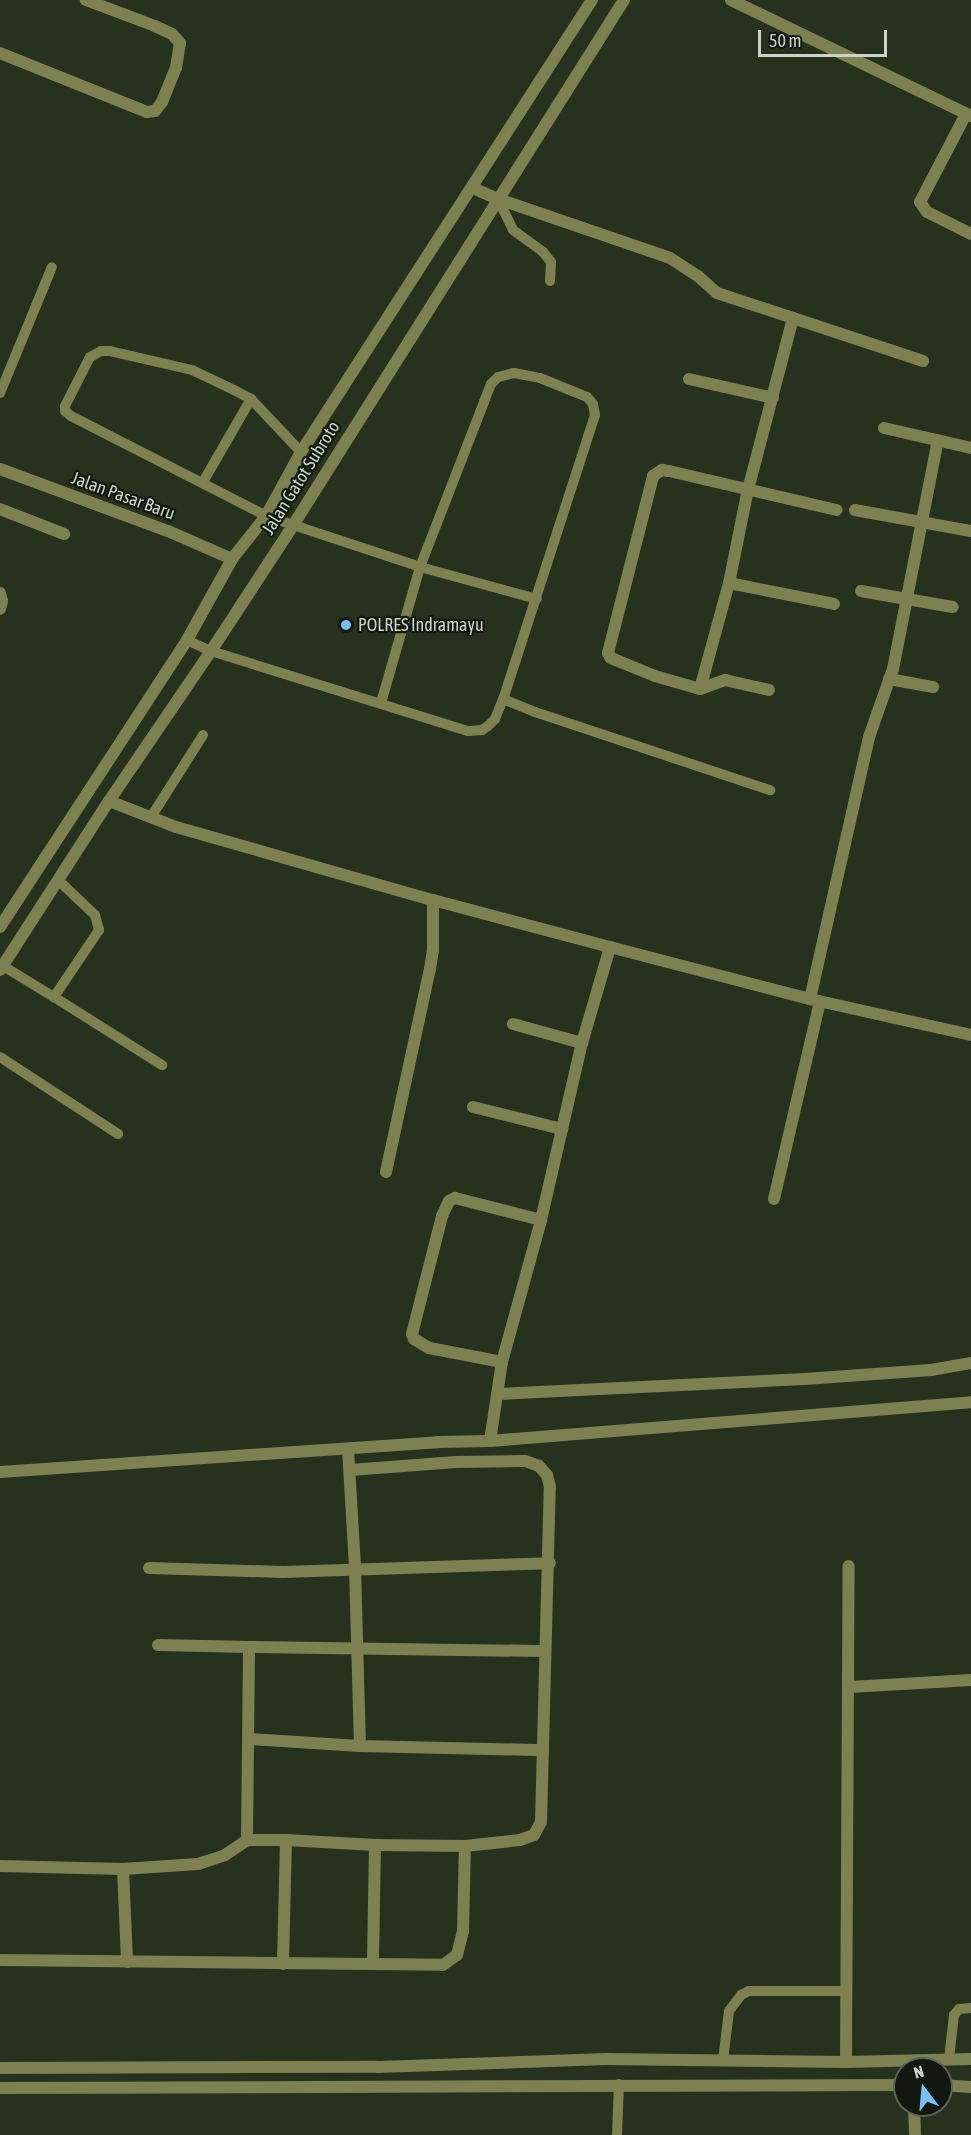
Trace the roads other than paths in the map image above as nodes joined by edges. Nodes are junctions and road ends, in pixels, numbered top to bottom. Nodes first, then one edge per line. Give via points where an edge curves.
1 (86, 0) edge
2 (592, 0) edge
3 (624, 0) edge
4 (730, 0) edge
5 (0, 53) edge
6 (968, 115) edge
7 (474, 188) junction
8 (498, 199) junction
9 (971, 234) edge
10 (52, 267) dead end
11 (550, 281) dead end
12 (793, 318) junction
13 (923, 361) dead end
14 (688, 379) dead end
15 (0, 393) edge
16 (773, 398) junction
17 (250, 399) junction
18 (884, 428) dead end
19 (938, 440) junction
20 (971, 448) edge
21 (301, 452) junction
22 (0, 469) edge
23 (203, 483) junction
24 (748, 489) junction
25 (0, 509) edge
26 (837, 510) dead end
27 (855, 510) dead end
28 (266, 516) junction
29 (921, 523) junction
30 (292, 526) junction
31 (971, 531) edge
32 (64, 534) dead end
33 (232, 559) junction
34 (420, 567) junction
35 (729, 583) junction
36 (861, 591) dead end
37 (0, 593) edge
38 (537, 599) junction
39 (907, 599) junction
40 (834, 604) dead end
41 (953, 607) dead end
42 (0, 609) edge
43 (187, 640) junction
44 (211, 651) junction
45 (889, 678) junction
46 (933, 687) dead end
47 (700, 689) junction
48 (769, 690) dead end
49 (503, 699) junction
50 (381, 703) junction
51 (203, 735) dead end
52 (770, 790) dead end
53 (109, 801) junction
54 (151, 817) junction
55 (58, 880) junction
56 (433, 900) junction
57 (0, 927) edge
58 (610, 947) junction
59 (1, 968) edge
60 (54, 997) junction
61 (815, 1000) junction
62 (513, 1024) dead end
63 (971, 1035) edge
64 (582, 1042) junction
65 (0, 1057) edge
66 (162, 1065) dead end
67 (473, 1107) dead end
68 (562, 1129) junction
69 (117, 1134) dead end
70 (386, 1172) dead end
71 (774, 1199) dead end
72 (541, 1220) junction
73 (502, 1362) junction
74 (971, 1363) edge
75 (497, 1398) junction
76 (971, 1402) edge
77 (491, 1438) junction
78 (348, 1449) junction
79 (350, 1470) junction
80 (0, 1473) edge
81 (550, 1563) junction
82 (849, 1566) dead end
83 (148, 1568) dead end
84 (355, 1568) junction
85 (158, 1645) dead end
86 (249, 1647) junction
87 (358, 1648) junction
88 (544, 1651) junction
89 (971, 1680) edge
90 (850, 1687) junction
91 (250, 1739) junction
92 (360, 1746) junction
93 (543, 1750) junction
94 (247, 1840) junction
95 (286, 1840) junction
96 (375, 1845) junction
97 (465, 1845) junction
98 (0, 1866) edge
99 (123, 1869) junction
100 (0, 1960) edge
101 (127, 1962) junction
102 (283, 1964) junction
103 (373, 1964) junction
104 (847, 1991) junction
105 (971, 2008) edge
106 (949, 2057) edge
107 (953, 2059) edge
108 (971, 2059) edge
109 (728, 2061) junction
110 (846, 2062) junction
111 (893, 2064) edge
112 (0, 2068) edge
113 (730, 2083) junction
114 (619, 2084) junction
115 (893, 2085) edge
116 (953, 2086) edge
117 (971, 2087) edge
118 (0, 2088) edge
119 (914, 2117) edge
120 (617, 2135) edge
121 (915, 2135) edge

1 - 5 street via 155,26 180,43 176,68 155,111 147,112
2 - 7 street, Jalan Gatot Subroto
3 - 8 street, Jalan Gatot Subroto
4 - 6 street
6 - 9 street via 920,202 927,212
7 - 8 street
7 - 21 street, Jalan Gatot Subroto
8 - 11 lane via 513,230 551,262
8 - 12 street via 670,258 717,293
8 - 30 street, Jalan Gatot Subroto
10 - 15 lane
12 - 13 street
12 - 16 street
14 - 16 street
16 - 24 street
17 - 21 lane
17 - 23 lane
17 - 23 lane via 192,370 110,351 90,357 65,406 67,414
18 - 19 street
19 - 20 street
19 - 29 street
21 - 28 street, Jalan Gatot Subroto
22 - 33 street, Jalan Pasar Baru
23 - 28 lane
24 - 26 street
24 - 35 street
24 - 47 street via 662,470 653,476 609,646 611,658
25 - 32 street
27 - 29 street
28 - 30 lane
28 - 33 street, Jalan Gatot Subroto
29 - 31 street
29 - 39 street
30 - 34 lane
30 - 44 street, Jalan Gatot Subroto
33 - 43 street, Jalan Gatot Subroto
34 - 38 lane
34 - 38 lane via 491,384 505,373 540,378 587,397 595,415
34 - 50 lane
35 - 40 street
35 - 47 street
36 - 39 street
37 - 42 street
38 - 49 lane
39 - 41 street
39 - 45 street
43 - 44 lane
43 - 57 street, Jalan Gatot Subroto
44 - 50 lane
44 - 53 street, Jalan Gatot Subroto
45 - 46 street
45 - 61 street via 868,737
47 - 48 street via 725,680
49 - 50 lane via 488,726 468,731
49 - 52 lane
51 - 54 lane
53 - 54 street
53 - 55 street, Jalan Gatot Subroto
54 - 56 street
55 - 59 street, Jalan Gatot Subroto
55 - 60 lane via 95,915 99,930
56 - 58 street
56 - 70 street via 434,950
58 - 61 street
58 - 64 street
59 - 60 lane
60 - 66 lane
61 - 63 street
61 - 71 street
62 - 64 street
64 - 68 street
65 - 69 lane
67 - 68 street
68 - 72 street
72 - 73 street
72 - 73 street via 454,1198 445,1206 412,1334 429,1348
73 - 75 street
74 - 75 street via 931,1370
75 - 77 street
76 - 77 street
77 - 78 street
78 - 79 street
78 - 80 street
79 - 81 street via 456,1462 533,1462 547,1475 550,1487
79 - 84 street
81 - 84 street
81 - 88 street
82 - 90 street
83 - 84 street via 283,1572
84 - 87 street
85 - 86 street
86 - 87 street
86 - 91 street
87 - 88 street
87 - 92 street
88 - 93 street
89 - 90 street
90 - 104 street
91 - 92 street
91 - 94 street
92 - 93 street
93 - 97 street via 543,1813 534,1835
94 - 95 street
94 - 99 street via 225,1856 198,1864
95 - 96 street
95 - 102 street
96 - 97 street
96 - 103 street
97 - 103 street via 463,1931 457,1955 443,1965
98 - 99 street
99 - 101 street
100 - 101 street
101 - 102 street
102 - 103 street
104 - 109 lane via 750,1991 741,1995 729,2011
104 - 110 street
105 - 106 lane via 959,2009 954,2015
107 - 108 street
109 - 110 street
109 - 112 street via 606,2059 378,2067
109 - 113 street
110 - 111 street
113 - 114 street
113 - 115 street
114 - 118 street
114 - 120 lane
116 - 117 street
119 - 121 street

